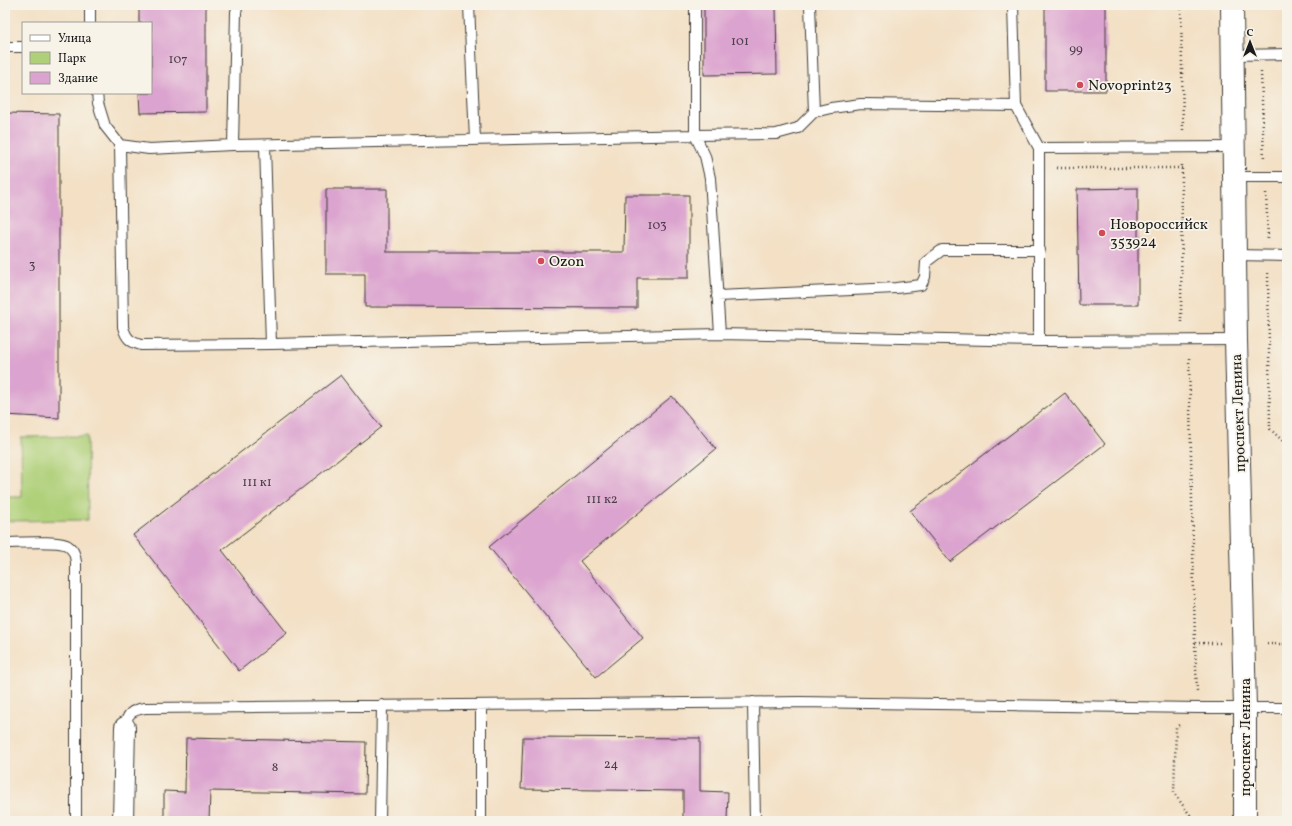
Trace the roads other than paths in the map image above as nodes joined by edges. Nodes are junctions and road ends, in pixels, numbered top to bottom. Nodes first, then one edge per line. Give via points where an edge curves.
1 (90, 5) edge
2 (238, 5) edge
3 (469, 5) edge
4 (695, 5) edge
5 (810, 5) edge
6 (1013, 5) edge
7 (1232, 5) edge
8 (90, 22) edge
9 (5, 47) edge
10 (22, 47) edge
11 (1287, 54) edge
12 (1233, 55) junction
13 (97, 94) edge
14 (1016, 106) junction
15 (814, 112) junction
16 (695, 135) junction
17 (475, 140) junction
18 (120, 144) junction
19 (233, 144) junction
20 (265, 144) junction
21 (1234, 147) junction
22 (1039, 148) junction
23 (1234, 177) junction
24 (1287, 177) edge
25 (1040, 250) junction
26 (1235, 255) junction
27 (1287, 256) edge
28 (717, 296) junction
29 (720, 334) junction
30 (1236, 340) junction
31 (1039, 341) junction
32 (271, 344) junction
33 (5, 543) edge
34 (753, 702) junction
35 (481, 705) junction
36 (382, 706) junction
37 (1245, 708) junction
38 (1287, 708) edge
39 (125, 727) joint
40 (76, 821) edge
41 (123, 821) edge
42 (380, 821) edge
43 (481, 821) edge
44 (755, 821) edge
45 (1245, 821) edge

1 - 8 lane
2 - 19 lane
3 - 17 lane
4 - 16 lane
5 - 15 lane
6 - 14 lane
7 - 12 street, проспект Ленина
9 - 10 lane
11 - 12 lane
12 - 21 street, проспект Ленина
13 - 18 lane via 105,126
14 - 15 lane via 861,104
14 - 22 lane
15 - 16 lane via 798,128 776,134
16 - 17 lane
16 - 28 lane via 705,156 710,178
17 - 20 lane
18 - 19 lane via 149,149
18 - 32 lane via 125,336 132,343 141,345
19 - 20 lane
20 - 32 lane
21 - 22 lane
21 - 23 street, проспект Ленина
22 - 25 lane
23 - 24 lane
23 - 26 street, проспект Ленина
25 - 28 lane via 942,250 926,262 926,277 921,285
25 - 31 lane
26 - 27 lane
26 - 30 street, проспект Ленина
28 - 29 lane
29 - 31 lane
29 - 32 lane
30 - 31 lane
30 - 37 street, проспект Ленина
33 - 40 lane via 57,542 67,544 74,552
34 - 35 lane
34 - 37 lane
34 - 44 lane
35 - 36 lane
35 - 43 lane
36 - 39 lane via 145,708 133,710 126,718
36 - 42 lane
37 - 38 lane
37 - 45 street, проспект Ленина
39 - 41 street

